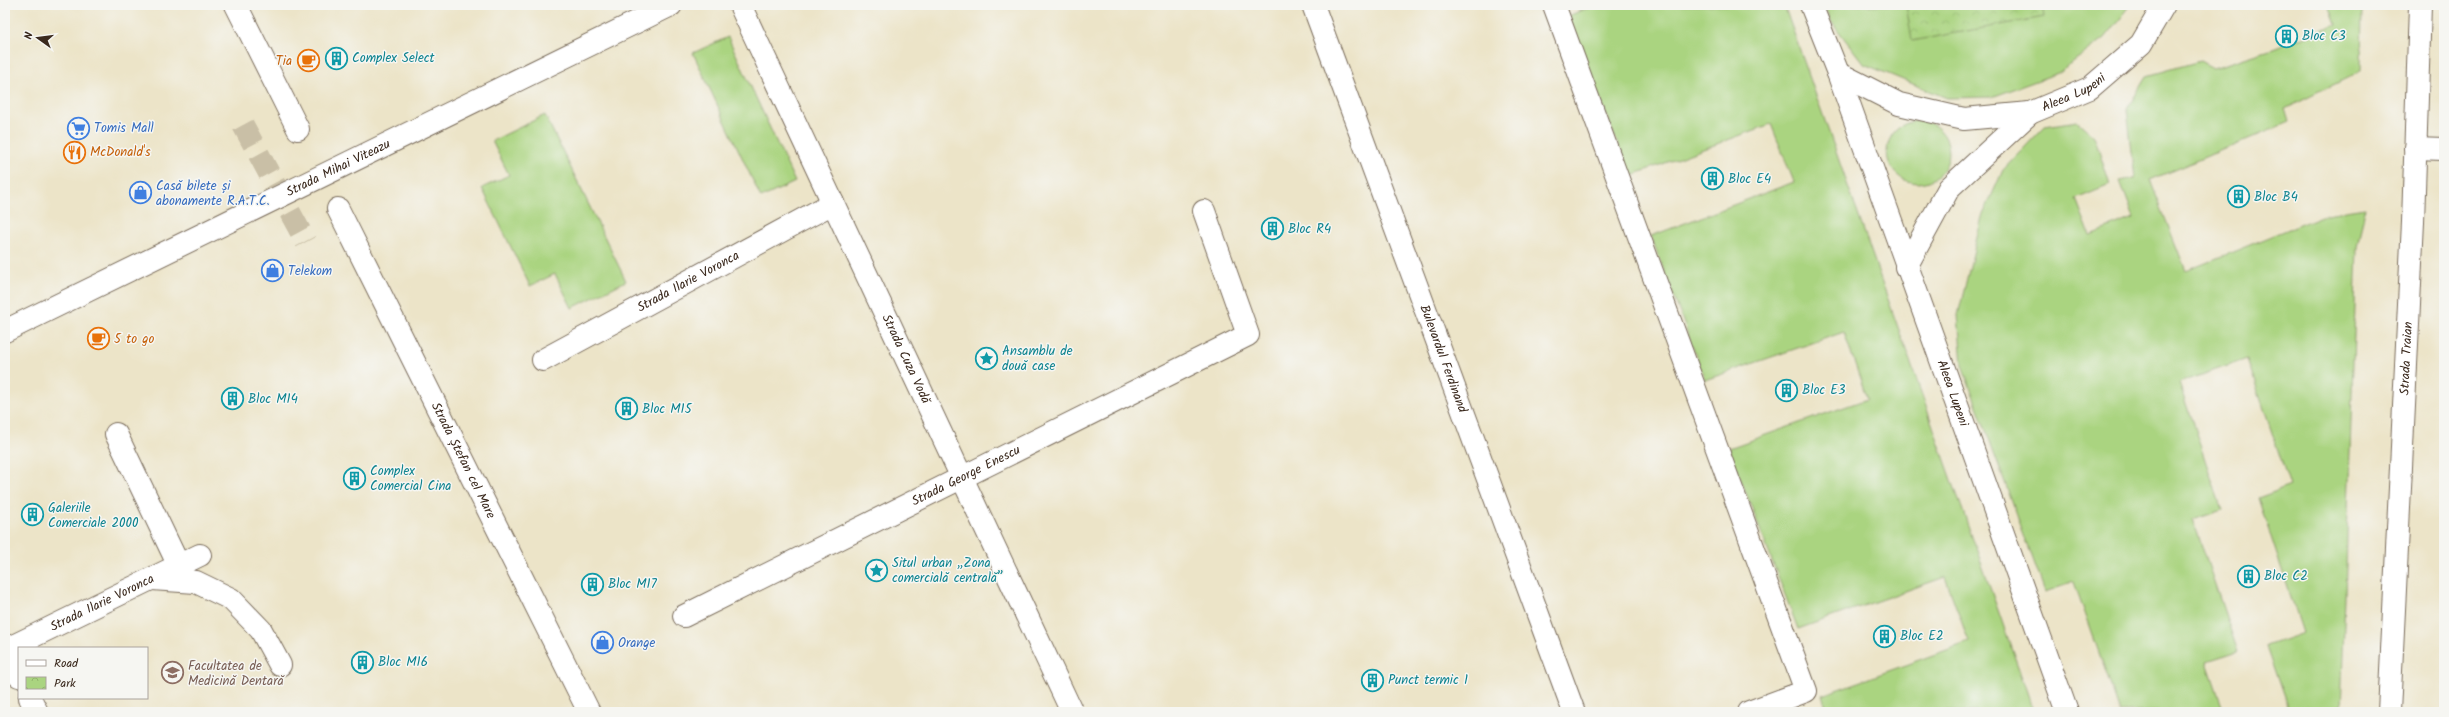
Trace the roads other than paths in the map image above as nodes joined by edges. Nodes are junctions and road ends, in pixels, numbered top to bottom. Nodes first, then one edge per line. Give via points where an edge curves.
1 (236, 5) edge
2 (671, 5) edge
3 (740, 5) edge
4 (1313, 5) edge
5 (1554, 5) edge
6 (1811, 5) edge
7 (2164, 5) edge
8 (2420, 5) edge
9 (1838, 73) junction
10 (2030, 113) junction
11 (298, 129) dead end
12 (2415, 148) junction
13 (2444, 149) edge
14 (833, 203) junction
15 (338, 209) dead end
16 (1204, 211) dead end
17 (1906, 267) junction
18 (5, 331) edge
19 (543, 360) dead end
20 (116, 434) dead end
21 (962, 478) junction
22 (200, 555) dead end
23 (179, 566) junction
24 (151, 579) junction
25 (684, 616) dead end
26 (5, 649) edge
27 (280, 664) dead end
28 (18, 674) edge
29 (30, 699) edge
30 (1786, 706) edge
31 (37, 712) edge
32 (589, 712) edge
33 (1072, 712) edge
34 (1574, 712) edge
35 (1749, 712) edge
36 (2067, 712) edge
37 (2389, 712) edge

1 - 11 street
2 - 18 street, Strada Mihai Viteazu
3 - 14 street, Strada Cuza Vodă
4 - 34 street, Bulevardul Ferdinand
5 - 30 street via 1806,691
6 - 9 street, Aleea Lupeni
7 - 10 street, Aleea Lupeni via 2141,44 2090,88
8 - 12 street, Strada Traian
9 - 10 street, Aleea Lupeni via 1900,104 1964,119
9 - 17 street, Aleea Lupeni
10 - 17 street via 1948,188
12 - 13 street
12 - 37 street, Strada Traian
14 - 19 street, Strada Ilarie Voronca
14 - 21 street, Strada Cuza Vodă
15 - 32 street, Strada Ștefan cel Mare
16 - 21 street, Strada George Enescu via 1248,335
17 - 36 street, Aleea Lupeni via 1988,486
20 - 23 street
21 - 25 street, Strada George Enescu
21 - 33 street, Strada Cuza Vodă
22 - 23 street, Strada Ilarie Voronca
23 - 24 street, Strada Ilarie Voronca
24 - 26 street, Strada Ilarie Voronca
24 - 27 street via 196,582 231,599 261,630
26 - 28 street
29 - 31 street
30 - 35 street

